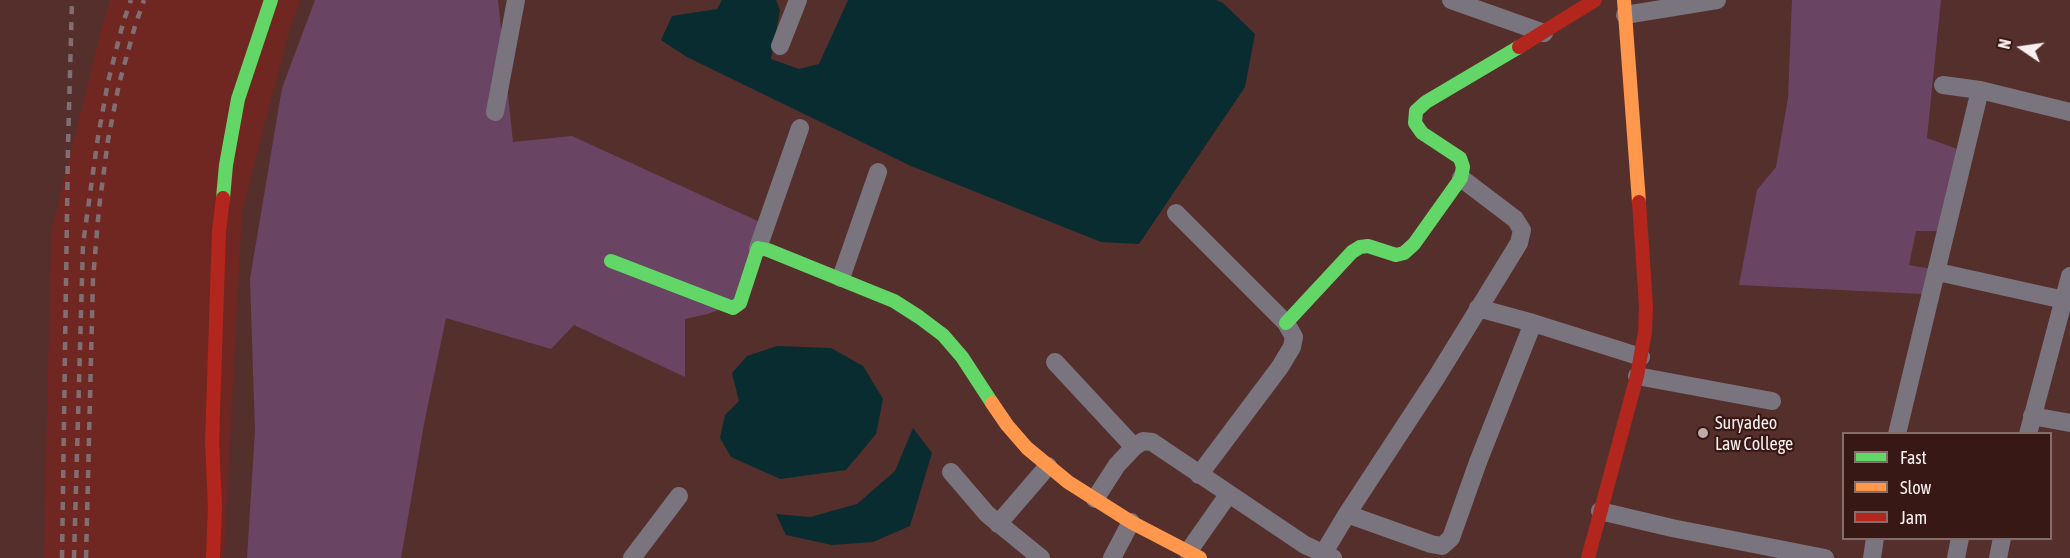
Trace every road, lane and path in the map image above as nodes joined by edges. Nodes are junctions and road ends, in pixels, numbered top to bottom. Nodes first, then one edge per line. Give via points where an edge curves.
1 (271, 0) edge
2 (516, 0) edge
3 (798, 0) edge
4 (1451, 0) edge
5 (1595, 0) edge
6 (1717, 0) edge
7 (1625, 8) edge
8 (1544, 33) junction
9 (780, 45) dead end
10 (1943, 85) dead end
11 (1980, 90) junction
12 (495, 112) dead end
13 (2070, 112) edge
14 (800, 128) dead end
15 (878, 172) dead end
16 (1461, 178) junction
17 (1176, 213) dead end
18 (758, 248) junction
19 (610, 261) dead end
20 (1938, 272) junction
21 (2070, 276) edge
22 (841, 278) junction
23 (2064, 300) junction
24 (1478, 308) junction
25 (1286, 323) junction
26 (1533, 323) junction
27 (1641, 357) junction
28 (1055, 362) dead end
29 (1637, 376) junction
30 (1772, 401) dead end
31 (2070, 423) edge
32 (2030, 425) edge
33 (1898, 432) edge
34 (1134, 447) junction
35 (1048, 466) junction
36 (951, 472) dead end
37 (1199, 475) junction
38 (1228, 495) junction
39 (679, 496) dead end
40 (1095, 499) junction
41 (1600, 511) junction
42 (1347, 514) junction
43 (1131, 522) junction
44 (998, 524) junction
45 (1875, 540) edge
46 (1960, 540) edge
47 (1301, 551) edge
48 (1778, 554) edge
49 (1194, 555) edge
50 (1328, 556) edge
51 (1039, 557) edge
52 (213, 558) edge
53 (632, 558) edge
54 (1112, 558) edge
55 (1587, 558) edge
56 (1825, 558) edge
57 (1872, 558) edge
58 (1956, 558) edge

1 - 52 street via 238,99 219,231 212,442
2 - 12 street
3 - 9 street
4 - 8 street
5 - 8 street
6 - 7 street
7 - 27 street via 1646,306
8 - 16 street via 1425,102 1416,111 1415,123 1422,133 1460,158
10 - 11 street
11 - 13 street
11 - 20 street
14 - 18 street
15 - 22 street
16 - 24 street via 1515,219 1522,230 1519,243
16 - 25 street via 1404,253 1396,255 1360,247
17 - 25 street
18 - 19 street via 740,303 733,308
18 - 22 street
20 - 23 street
20 - 33 street
21 - 23 street
22 - 35 street via 894,301 943,335 1007,425
23 - 32 street
24 - 26 street
24 - 42 street
25 - 37 street via 1294,337 1292,347
26 - 27 street
26 - 42 street via 1451,538 1442,546 1431,544
27 - 29 street
28 - 34 street
29 - 30 street
29 - 41 street
31 - 32 street
34 - 37 street via 1143,441 1152,442
34 - 40 street
35 - 40 street
35 - 44 street
36 - 44 street
37 - 38 street
38 - 47 street
38 - 49 street
39 - 53 street
40 - 43 street
41 - 48 street
41 - 55 street
42 - 50 street
43 - 49 street
43 - 54 street
44 - 51 street
45 - 57 street
46 - 58 street
47 - 50 street
48 - 56 street

